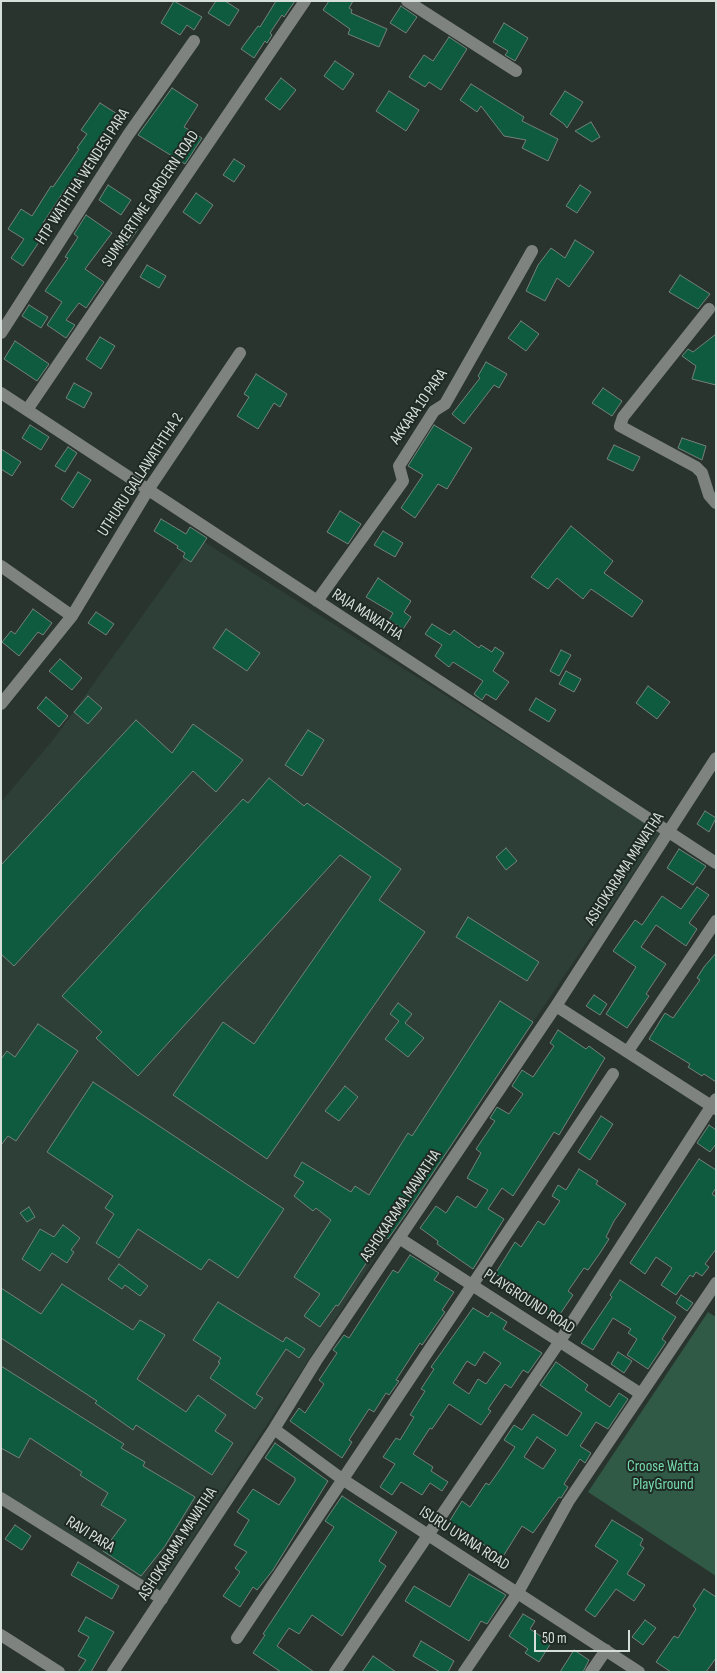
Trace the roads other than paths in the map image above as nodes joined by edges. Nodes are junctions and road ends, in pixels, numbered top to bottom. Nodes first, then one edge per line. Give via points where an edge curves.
1 (407, 1) edge
2 (304, 3) edge
3 (194, 41) dead end
4 (516, 71) dead end
5 (532, 251) dead end
6 (709, 309) dead end
7 (1, 333) edge
8 (240, 353) dead end
9 (1, 394) edge
10 (27, 410) junction
11 (148, 490) junction
12 (716, 503) edge
13 (1, 566) edge
14 (316, 601) junction
15 (72, 616) junction
16 (1, 704) edge
17 (716, 758) edge
18 (668, 832) junction
19 (716, 863) edge
20 (716, 921) edge
21 (556, 1006) junction
22 (628, 1051) junction
23 (612, 1074) dead end
24 (714, 1105) edge
25 (399, 1238) junction
26 (716, 1283) edge
27 (472, 1285) junction
28 (560, 1342) junction
29 (641, 1394) junction
30 (274, 1429) junction
31 (342, 1479) junction
32 (1, 1498) edge
33 (428, 1535) junction
34 (517, 1594) junction
35 (162, 1599) junction
36 (1, 1635) edge
37 (237, 1638) dead end
38 (606, 1650) junction
39 (58, 1672) edge
40 (114, 1672) edge
41 (336, 1672) edge
42 (464, 1672) edge
43 (591, 1672) edge
44 (639, 1672) edge

1 - 4 street
2 - 10 street, SUMMERTIME GARDERN ROAD
3 - 7 street, HTP WATHTHA WENDESI PARA via 128,135
5 - 14 street, AKKARA 10 PARA via 445,404 434,411 399,466 403,481
6 - 12 street via 623,417 620,426 696,467
8 - 11 street, UTHURU GALLAWATHTHA 2
9 - 10 street, RAJA MAWATHA
10 - 11 street, RAJA MAWATHA
11 - 14 street, RAJA MAWATHA
11 - 15 street, UTHURU GALLAWATHTHA 2
13 - 15 street
14 - 18 street, RAJA MAWATHA
15 - 16 street, UTHURU GALLAWATHTHA 2
17 - 18 street, ASHOKARAMA MAWATHA
18 - 19 street, RAJA MAWATHA
18 - 21 street, ASHOKARAMA MAWATHA
20 - 22 street
21 - 22 street
21 - 25 street, ASHOKARAMA MAWATHA
22 - 24 street
23 - 27 street
24 - 28 street
25 - 27 street, PLAYGROUND ROAD
25 - 30 street, ASHOKARAMA MAWATHA
26 - 29 street
27 - 28 street, PLAYGROUND ROAD
27 - 31 street
28 - 29 street, PLAYGROUND ROAD
28 - 33 street
29 - 34 street via 568,1502
30 - 31 street, ISURU UYANA ROAD
30 - 35 street, ASHOKARAMA MAWATHA
31 - 33 street, ISURU UYANA ROAD
31 - 37 street
32 - 35 street, RAVI PARA
33 - 34 street, ISURU UYANA ROAD
33 - 41 street
34 - 38 street, ISURU UYANA ROAD
34 - 42 street
35 - 40 street, ASHOKARAMA MAWATHA
36 - 39 street
38 - 43 street
38 - 44 street, ISURU UYANA ROAD

